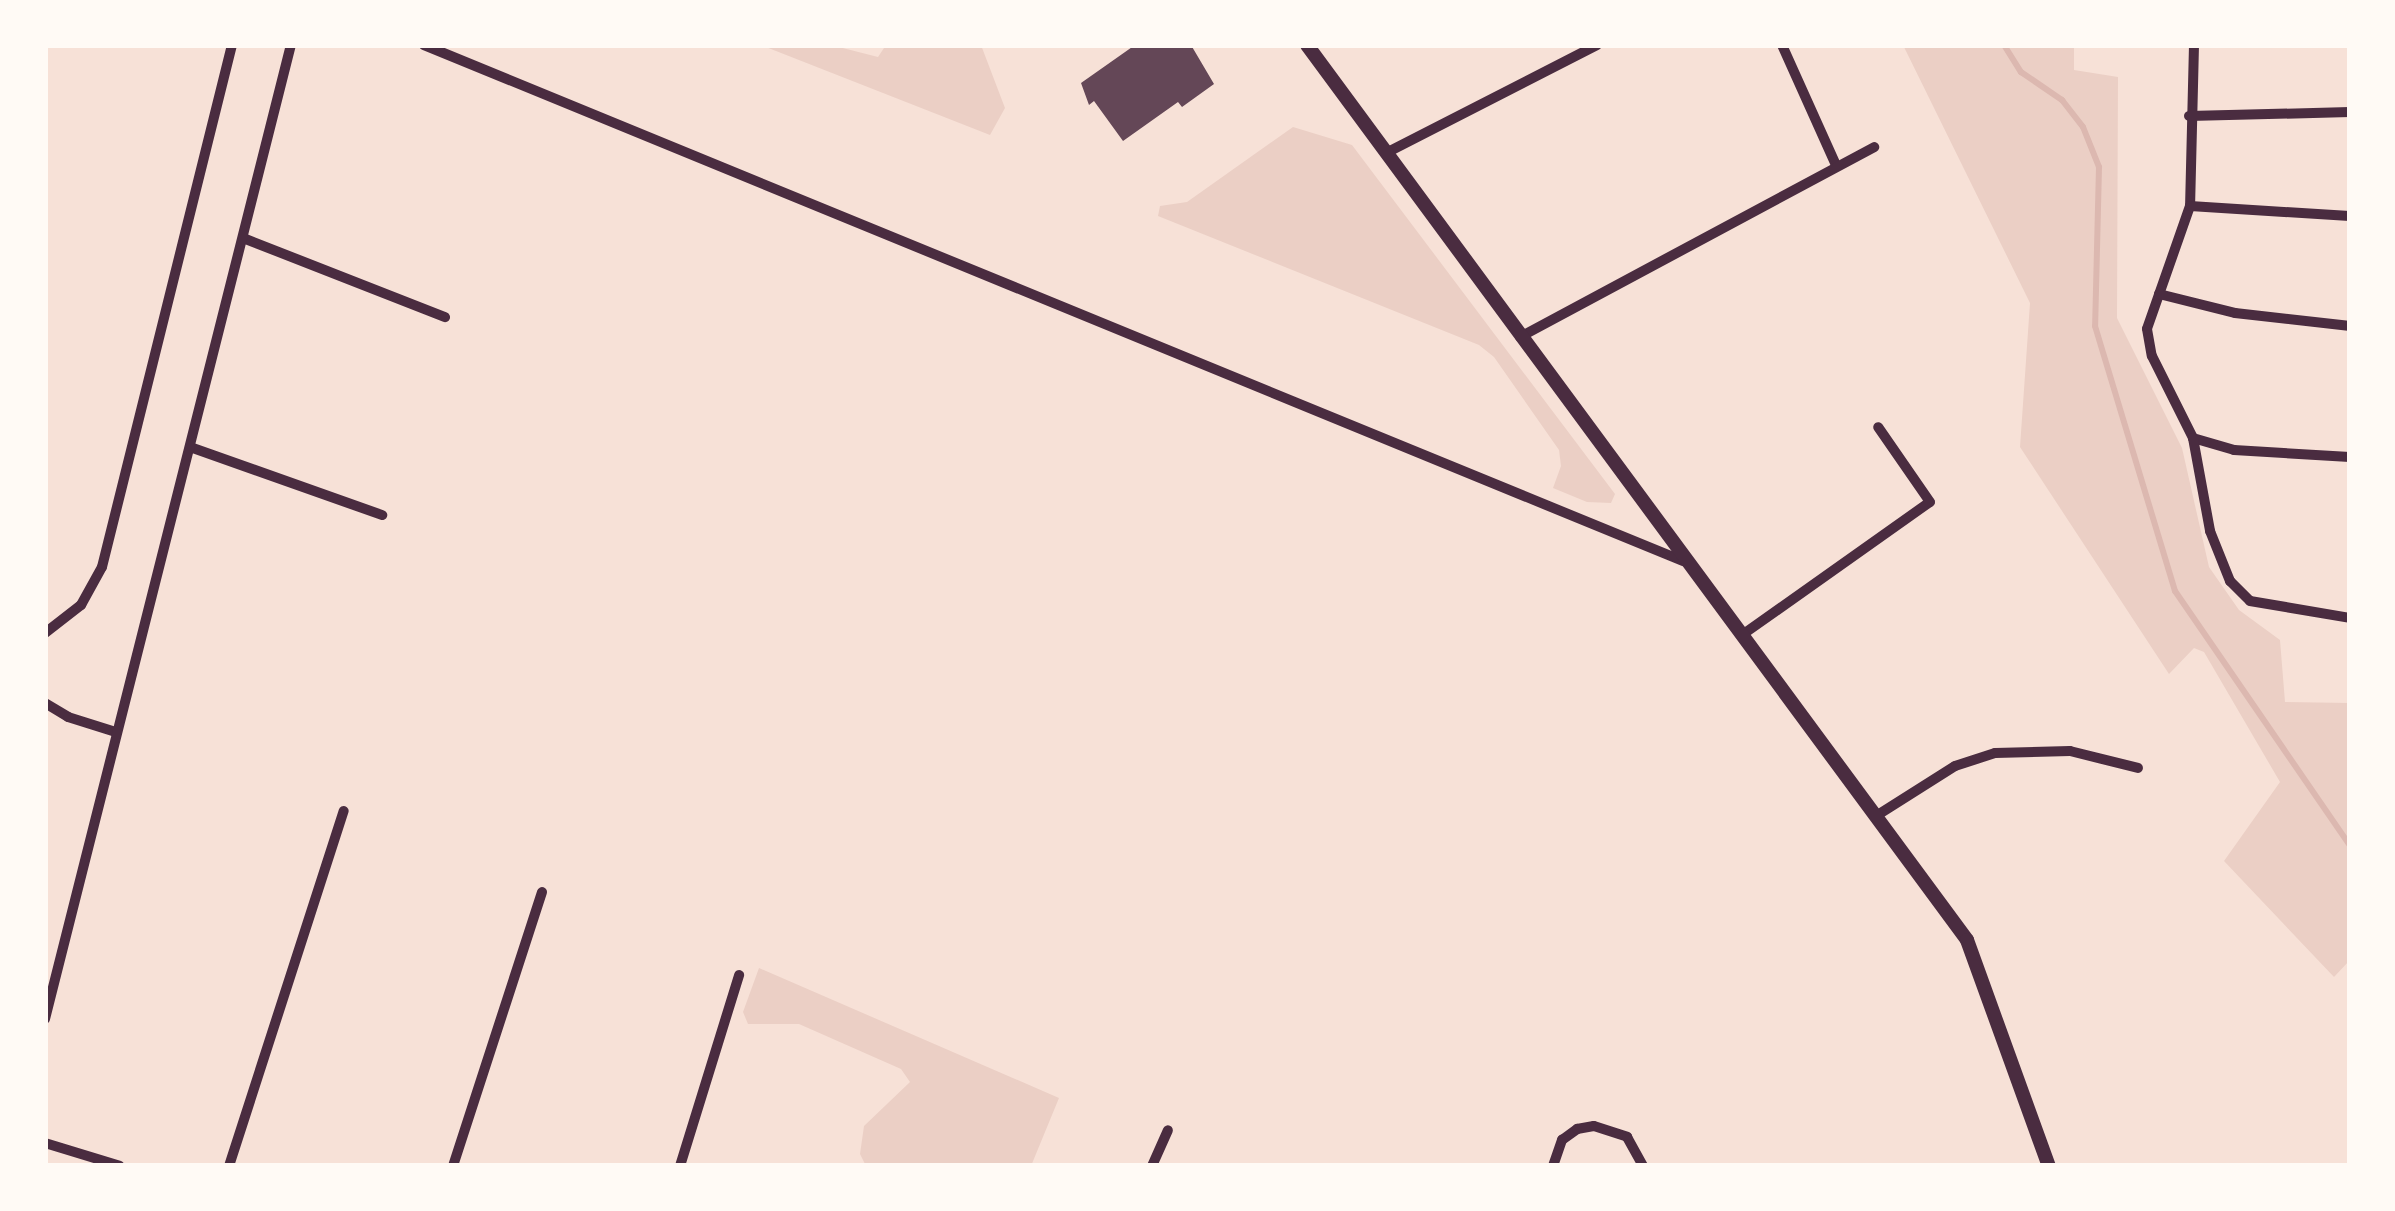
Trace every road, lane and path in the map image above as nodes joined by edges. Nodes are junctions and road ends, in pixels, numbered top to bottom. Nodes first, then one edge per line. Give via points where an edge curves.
1 (232, 45) edge
2 (291, 45) edge
3 (424, 45) edge
4 (1307, 45) edge
5 (1598, 45) edge
6 (1783, 45) edge
7 (2194, 45) edge
8 (2350, 112) edge
9 (2189, 116) junction
10 (1874, 148) dead end
11 (1386, 153) junction
12 (1836, 165) junction
13 (2190, 206) junction
14 (2350, 216) edge
15 (243, 238) junction
16 (2159, 294) junction
17 (446, 316) dead end
18 (2350, 326) edge
19 (1520, 337) junction
20 (1878, 428) dead end
21 (2193, 438) junction
22 (190, 447) junction
23 (2350, 458) edge
24 (382, 515) dead end
25 (1683, 561) junction
26 (2350, 618) edge
27 (45, 634) edge
28 (1742, 635) junction
29 (45, 703) edge
30 (116, 732) junction
31 (2138, 768) dead end
32 (344, 811) dead end
33 (1876, 816) junction
34 (542, 892) dead end
35 (740, 975) dead end
36 (45, 1019) edge
37 (1168, 1130) dead end
38 (45, 1143) edge
39 (120, 1166) edge
40 (229, 1166) edge
41 (453, 1166) edge
42 (680, 1166) edge
43 (1152, 1166) edge
44 (1553, 1166) edge
45 (1643, 1166) edge
46 (2049, 1166) edge

1 - 27 street via 102,567 81,605
2 - 15 street
3 - 25 street
4 - 11 street
5 - 11 street
6 - 12 street
7 - 9 street
8 - 9 street
9 - 13 street
10 - 12 street
11 - 19 street
12 - 19 street
13 - 14 street
13 - 16 street
15 - 17 street
15 - 22 street
16 - 18 street via 2235,313
16 - 21 street via 2147,329 2152,356
19 - 25 street
20 - 28 street via 1930,502
21 - 23 street via 2234,450
21 - 26 street via 2210,531 2230,581 2250,602
22 - 24 street
22 - 30 street
25 - 28 street
28 - 33 street
29 - 30 street
30 - 36 street
31 - 33 street via 2070,751 1996,753 1955,766
32 - 40 street
33 - 46 street via 1967,940
34 - 41 street
35 - 42 street
37 - 43 street
38 - 39 street
44 - 45 street via 1562,1140 1594,1126 1627,1137

